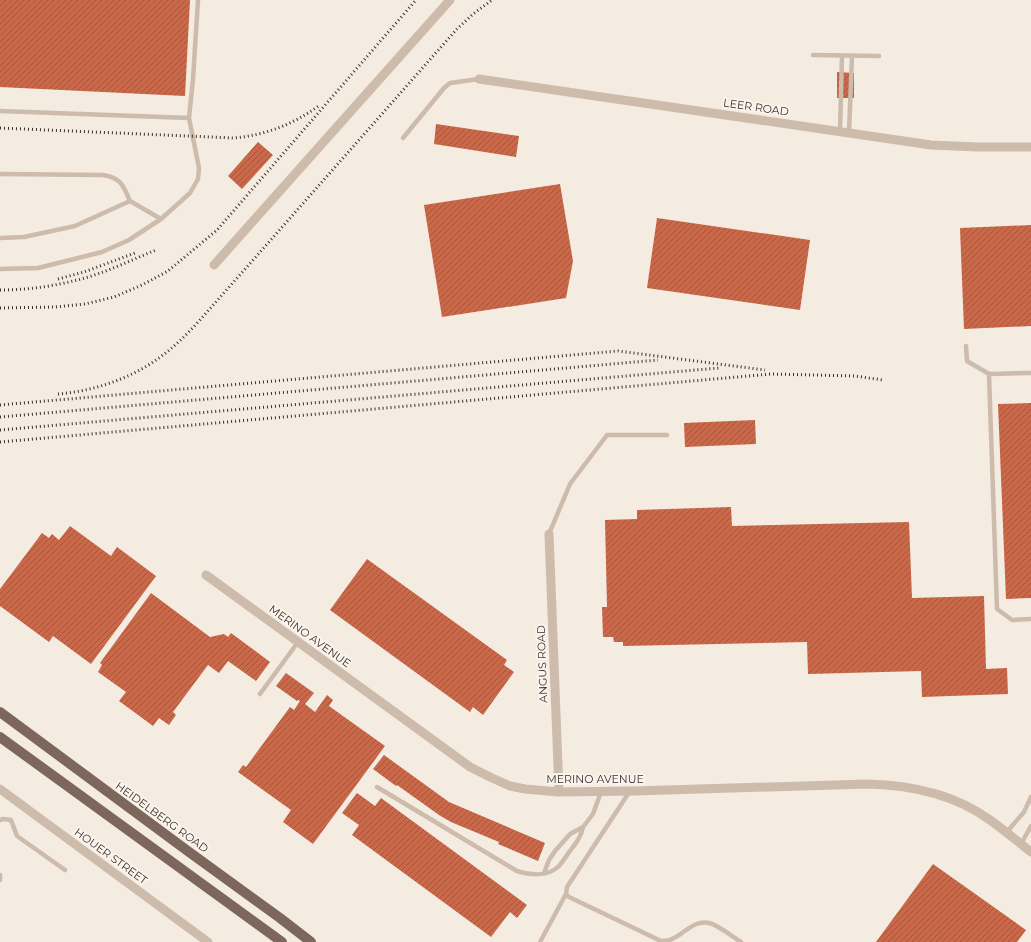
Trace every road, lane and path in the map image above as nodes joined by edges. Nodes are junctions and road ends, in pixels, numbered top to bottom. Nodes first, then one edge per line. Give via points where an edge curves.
1 (198, 0) edge
2 (450, 0) edge
3 (813, 55) dead end
4 (842, 56) junction
5 (852, 56) junction
6 (879, 56) dead end
7 (479, 79) joint
8 (0, 111) edge
9 (189, 118) junction
10 (844, 132) junction
11 (403, 138) dead end
12 (1031, 147) edge
13 (0, 174) edge
14 (130, 201) junction
15 (161, 219) junction
16 (0, 238) edge
17 (214, 265) dead end
18 (0, 269) edge
19 (966, 346) dead end
20 (1031, 373) edge
21 (989, 374) junction
22 (667, 434) dead end
23 (549, 534) joint
24 (206, 575) dead end
25 (1031, 619) edge
26 (298, 642) junction
27 (260, 694) dead end
28 (0, 712) edge
29 (0, 737) edge
30 (377, 787) dead end
31 (0, 789) edge
32 (630, 791) junction
33 (559, 792) junction
34 (601, 792) junction
35 (1031, 797) edge
36 (0, 820) edge
37 (1031, 826) edge
38 (583, 827) junction
39 (1006, 833) junction
40 (1021, 844) junction
41 (1031, 852) edge
42 (65, 870) dead end
43 (544, 873) junction
44 (0, 875) edge
45 (0, 880) edge
46 (566, 894) junction
47 (208, 942) edge
48 (282, 942) edge
49 (311, 942) edge
50 (540, 942) edge
51 (741, 942) edge

1 - 9 lane
2 - 17 street
3 - 4 lane
4 - 5 lane
4 - 10 lane
5 - 6 lane
5 - 10 lane
7 - 10 street, LEER ROAD
7 - 11 lane via 450,83
8 - 9 lane
9 - 15 lane via 199,168 198,179 190,193
10 - 12 street, LEER ROAD via 931,145
13 - 14 lane via 103,174 119,180
14 - 15 lane
14 - 16 lane via 75,226 24,237
15 - 18 lane via 129,240 102,252 38,268
19 - 21 lane via 967,361
20 - 21 lane
21 - 25 lane via 997,609 1012,620
22 - 23 lane via 607,435 570,484
23 - 33 street, ANGUS ROAD
24 - 26 street, MERINO AVENUE
26 - 27 lane
26 - 33 street, MERINO AVENUE via 470,767 510,786
28 - 49 main road, HEIDELBERG ROAD
29 - 48 main road
30 - 43 lane via 517,871
31 - 47 street, HOUER STREET
32 - 34 street, MERINO AVENUE
32 - 39 street, MERINO AVENUE via 893,785 929,791 950,798 989,820
32 - 46 lane via 567,887
33 - 34 street, MERINO AVENUE
34 - 38 lane via 594,814
35 - 39 lane via 1024,812
36 - 42 lane via 12,820 17,836
37 - 40 lane
38 - 43 lane via 570,834 549,860
38 - 43 lane via 581,837 558,867
39 - 40 street, MERINO AVENUE
40 - 41 street, MERINO AVENUE
44 - 45 lane
46 - 50 lane
46 - 51 lane via 661,941 676,938 690,927 702,922 711,923

